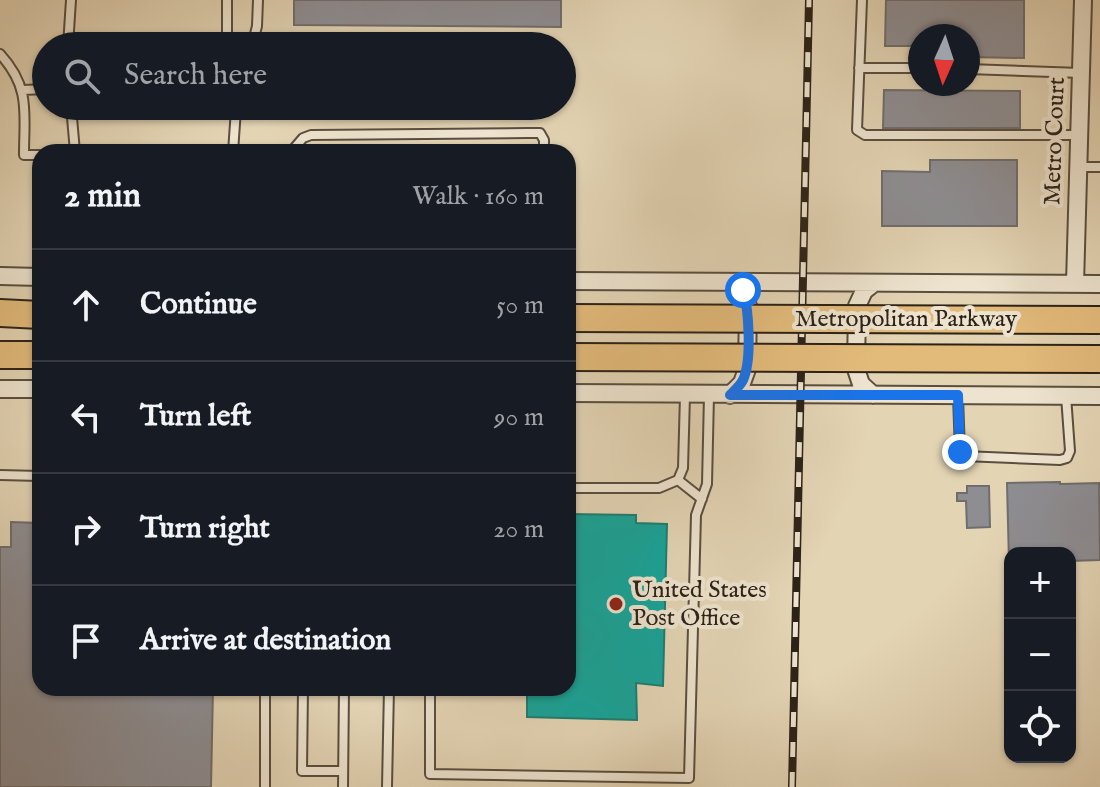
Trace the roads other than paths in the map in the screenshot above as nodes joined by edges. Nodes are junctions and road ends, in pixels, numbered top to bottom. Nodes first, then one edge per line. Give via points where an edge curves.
1 (71, 0) edge
2 (227, 0) edge
3 (258, 0) edge
4 (862, 0) edge
5 (1083, 0) edge
6 (69, 32) edge
7 (227, 32) edge
8 (256, 32) edge
9 (0, 54) edge
10 (859, 68) junction
11 (908, 68) edge
12 (980, 69) edge
13 (1082, 73) junction
14 (23, 90) junction
15 (32, 90) edge
16 (72, 120) edge
17 (235, 120) edge
18 (1080, 135) junction
19 (74, 144) edge
20 (234, 144) edge
21 (298, 144) edge
22 (544, 144) edge
23 (32, 155) edge
24 (1078, 167) junction
25 (1100, 167) edge
26 (0, 276) edge
27 (32, 277) edge
28 (576, 281) edge
29 (735, 282) junction
30 (874, 283) junction
31 (1075, 284) junction
32 (1100, 284) edge
33 (0, 313) edge
34 (32, 315) edge
35 (576, 318) edge
36 (1100, 320) edge
37 (32, 354) edge
38 (0, 355) edge
39 (576, 357) edge
40 (1100, 359) edge
41 (0, 389) edge
42 (32, 389) edge
43 (576, 393) edge
44 (685, 395) junction
45 (709, 395) junction
46 (730, 395) junction
47 (873, 395) junction
48 (958, 395) junction
49 (1066, 396) junction
50 (1100, 396) edge
51 (0, 475) edge
52 (32, 476) edge
53 (678, 480) junction
54 (576, 488) edge
55 (702, 499) junction
56 (265, 696) edge
57 (303, 696) edge
58 (344, 696) edge
59 (389, 696) edge
60 (430, 696) edge
61 (343, 771) junction
62 (265, 787) edge
63 (343, 787) edge
64 (387, 787) edge

1 - 6 lane
2 - 7 lane
3 - 8 lane
4 - 10 lane
5 - 13 street, Metro Court
9 - 14 lane
10 - 11 lane
10 - 18 lane via 857,130 865,135
12 - 13 lane
13 - 18 street, Metro Court
14 - 15 lane
14 - 23 lane via 24,155
16 - 19 lane
17 - 20 lane
18 - 24 street, Metro Court
21 - 22 lane via 311,135 540,133
24 - 25 lane
24 - 31 street, Metro Court
26 - 27 street
28 - 29 street
29 - 30 street
29 - 46 street via 748,306 747,369
30 - 31 street
30 - 47 street via 857,306 856,369 861,384
31 - 32 street
33 - 34 main road
35 - 36 main road, Metropolitan Parkway, bridge
37 - 38 main road
39 - 40 main road, Metropolitan Parkway, bridge
41 - 42 street
43 - 44 street
44 - 45 street
44 - 53 lane
45 - 46 street
45 - 55 lane
46 - 47 street
47 - 48 street
48 - 49 street
48 - 49 lane via 963,456 1060,460 1070,451
49 - 50 street
51 - 52 lane
53 - 54 lane via 659,488
53 - 55 lane
55 - 60 lane via 696,515 689,778 430,774
56 - 62 lane
57 - 61 lane via 302,771
58 - 61 lane
59 - 64 lane
61 - 63 lane

